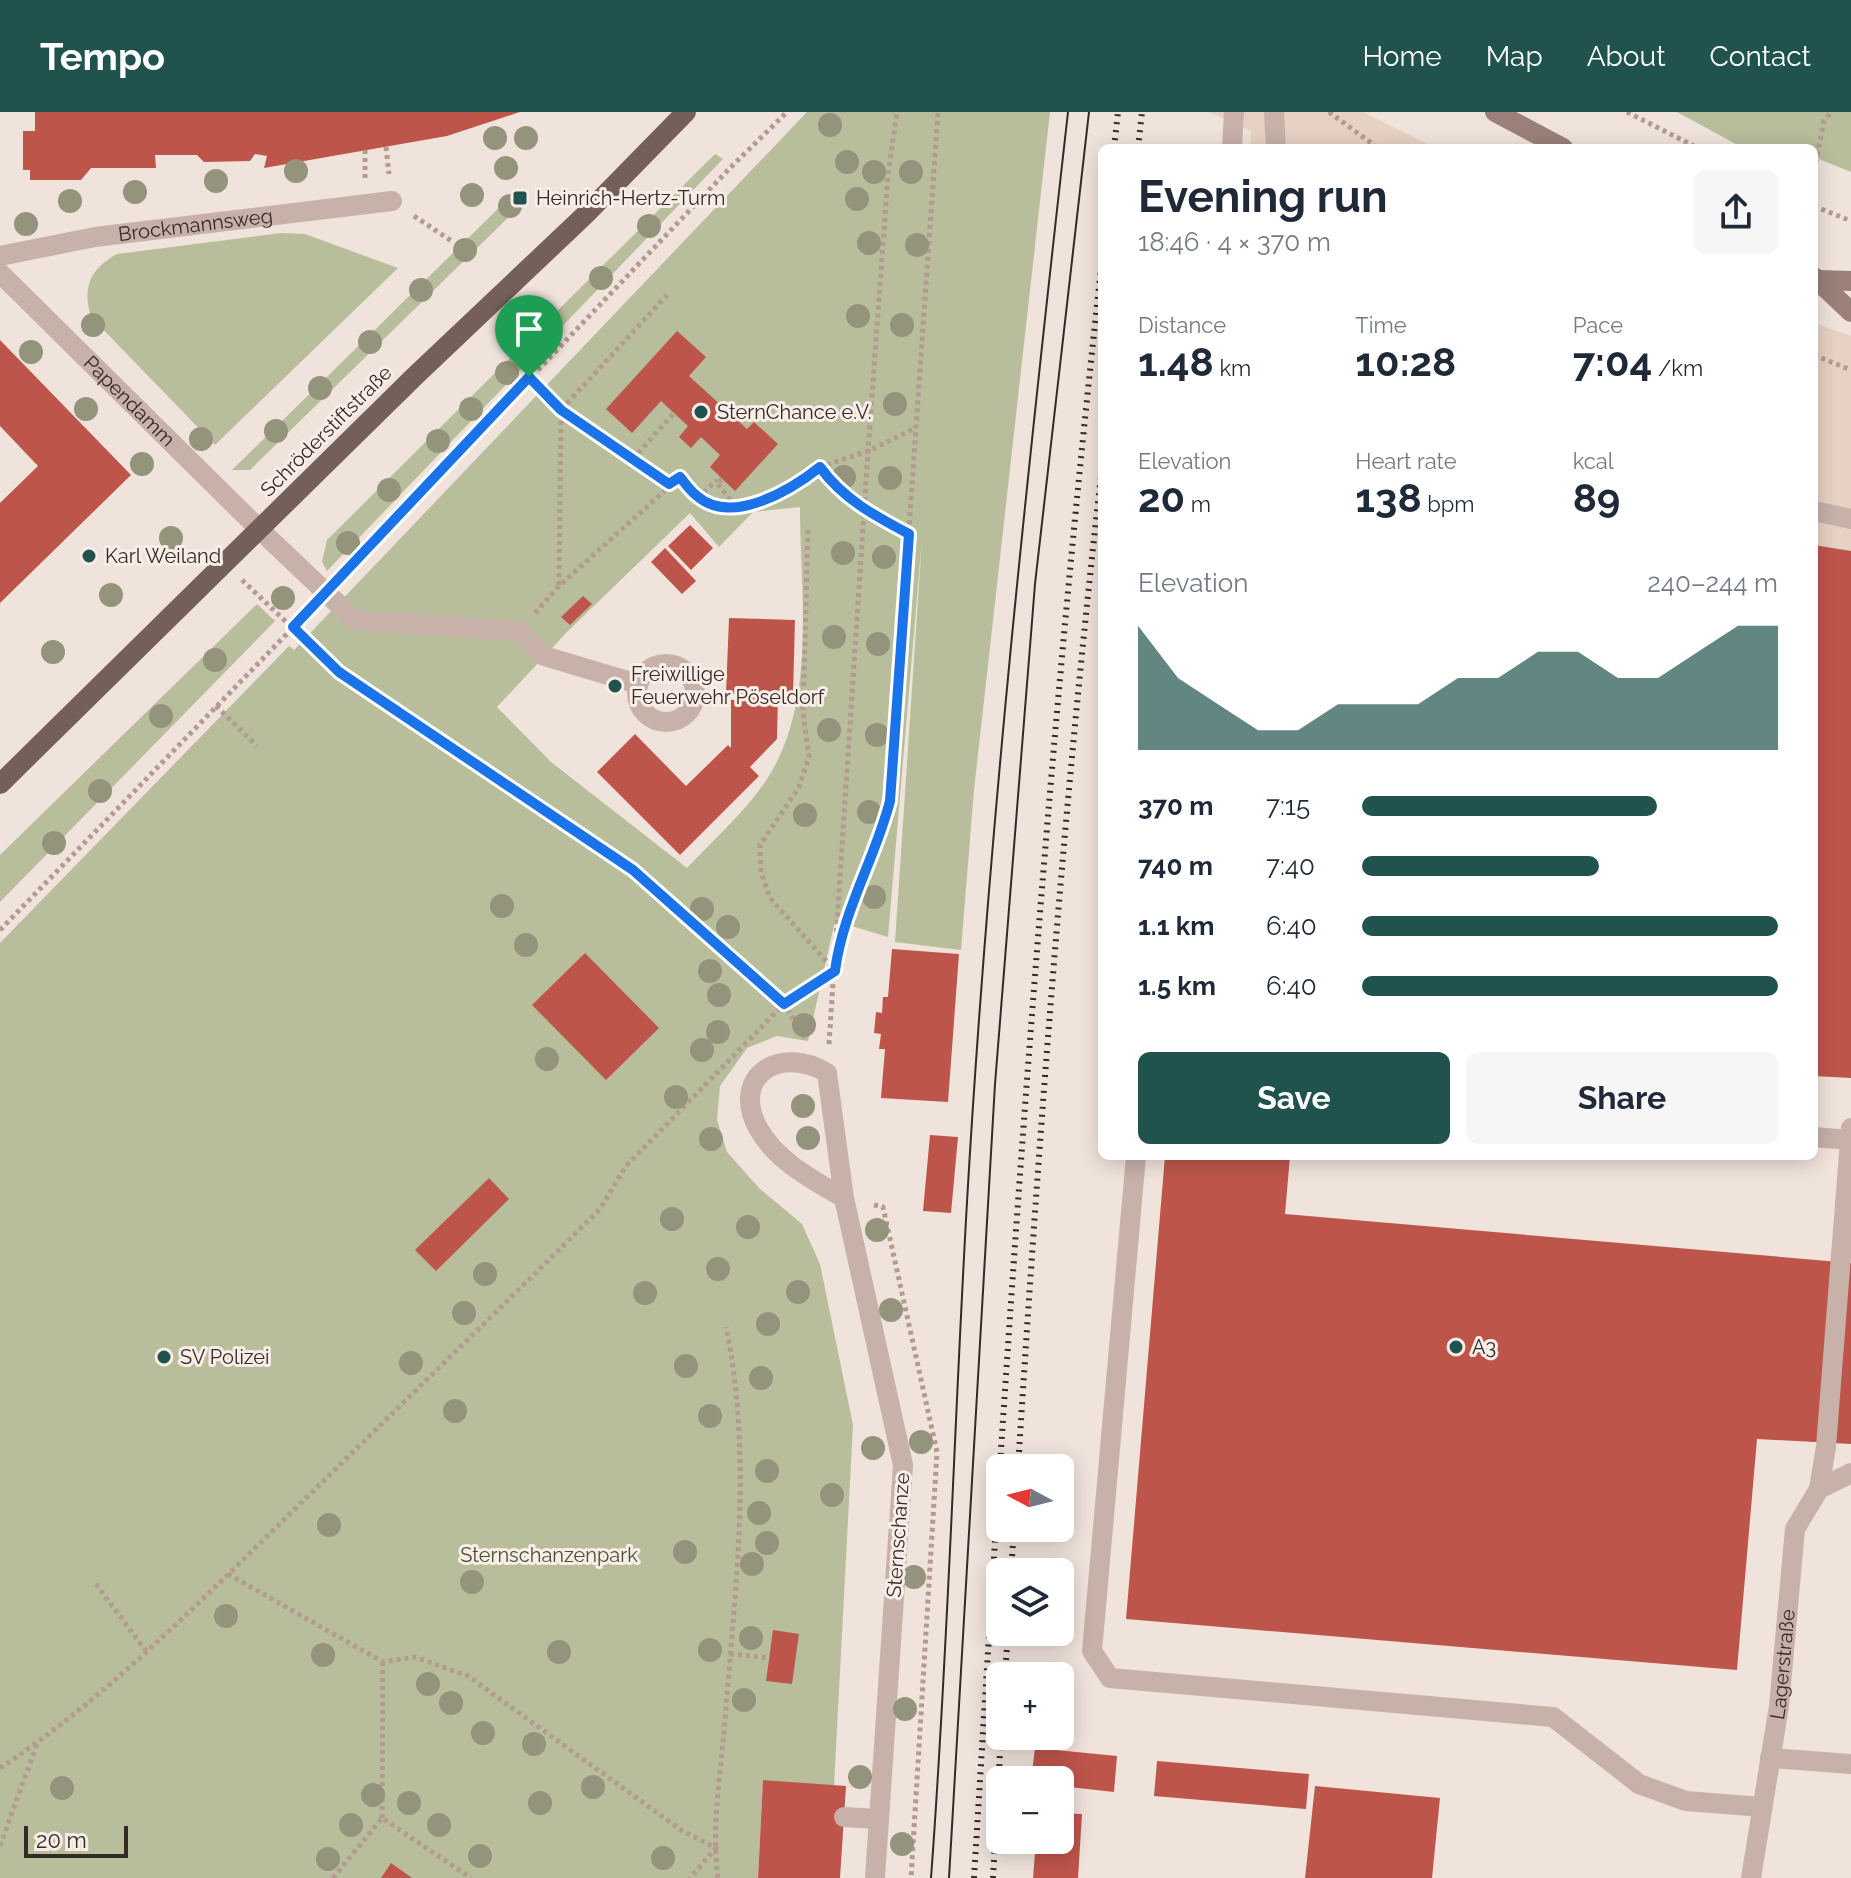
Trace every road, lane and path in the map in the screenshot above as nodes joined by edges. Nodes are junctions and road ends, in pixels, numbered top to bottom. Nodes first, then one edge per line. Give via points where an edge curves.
1 (686, 112) edge
2 (787, 112) edge
3 (897, 112) edge
4 (938, 112) edge
5 (1234, 112) edge
6 (1274, 112) edge
7 (1329, 112) edge
8 (1495, 112) edge
9 (1627, 112) edge
10 (1831, 112) edge
11 (1232, 144) edge
12 (1276, 144) edge
13 (1373, 144) edge
14 (1555, 144) edge
15 (1690, 144) edge
16 (1818, 151) edge
17 (392, 201) joint
18 (1818, 208) edge
19 (1851, 221) edge
20 (453, 242) dead end
21 (0, 256) edge
22 (0, 273) edge
23 (1818, 278) edge
24 (1818, 280) edge
25 (1851, 281) edge
26 (667, 295) dead end
27 (1851, 312) edge
28 (1818, 357) edge
29 (1851, 370) edge
30 (529, 377) junction
31 (561, 410) junction
32 (674, 413) dead end
33 (916, 428) junction
34 (868, 451) junction
35 (633, 459) junction
36 (820, 467) junction
37 (669, 484) junction
38 (698, 498) junction
39 (736, 506) junction
40 (865, 511) junction
41 (1818, 512) edge
42 (1851, 519) edge
43 (260, 530) junction
44 (808, 530) dead end
45 (909, 534) junction
46 (225, 564) junction
47 (559, 586) junction
48 (326, 594) junction
49 (293, 627) junction
50 (519, 631) junction
51 (638, 684) dead end
52 (216, 706) junction
53 (257, 746) dead end
54 (0, 784) edge
55 (0, 930) edge
56 (838, 948) junction
57 (835, 971) junction
58 (784, 1004) junction
59 (827, 1073) junction
60 (1851, 1128) edge
61 (1818, 1137) edge
62 (1850, 1140) edge
63 (1136, 1160) edge
64 (844, 1198) junction
65 (726, 1327) dead end
66 (1851, 1473) edge
67 (1819, 1489) junction
68 (228, 1574) junction
69 (96, 1584) dead end
70 (146, 1651) junction
71 (730, 1654) junction
72 (770, 1658) dead end
73 (383, 1662) junction
74 (38, 1743) junction
75 (1770, 1758) junction
76 (1851, 1764) edge
77 (0, 1768) edge
78 (1762, 1807) junction
79 (844, 1817) dead end
80 (382, 1818) junction
81 (879, 1819) junction
82 (0, 1846) edge
83 (716, 1848) junction
84 (333, 1878) edge
85 (471, 1878) edge
86 (690, 1878) edge
87 (718, 1878) edge
88 (875, 1878) edge
89 (1751, 1878) edge

1 - 43 main road, Schröderstiftstraße
2 - 30 path
3 - 34 path
4 - 33 path
5 - 11 street
6 - 12 street
7 - 13 path
8 - 14 main road
9 - 15 path
10 - 16 path
17 - 20 path
17 - 21 street, Brockmannsweg via 95,237
18 - 19 path
22 - 43 street, Papendamm
23 - 25 main road
24 - 27 main road
26 - 31 path
28 - 29 path
30 - 31 path
30 - 48 path
31 - 35 path
31 - 47 path
32 - 35 path
33 - 34 path
33 - 45 path
34 - 36 path
34 - 40 path
35 - 37 path
36 - 39 path via 776,495
36 - 40 path
37 - 38 path via 680,477
37 - 47 path
38 - 39 path
38 - 39 path via 721,478 717,483
40 - 45 path
40 - 56 path
41 - 42 street
43 - 46 main road, Schröderstiftstraße
43 - 48 street, Papendamm
44 - 57 path via 803,713 809,757 799,787 760,845 761,872 770,898
45 - 56 path via 890,801
46 - 49 path
46 - 54 main road, Schröderstiftstraße
47 - 50 path
48 - 49 path
48 - 50 street, Papendamm via 355,620
49 - 52 path
49 - 58 path via 339,672 633,870
50 - 51 street via 544,656
52 - 53 path
52 - 55 path
56 - 57 path
57 - 58 path
57 - 59 path
58 - 59 path
58 - 68 path via 626,1166 600,1209
59 - 64 street, Sternschanze
59 - 64 street via 797,1059 776,1063 753,1086 751,1108 758,1128 788,1162
60 - 62 street
61 - 62 street
62 - 67 street
63 - 78 street via 1092,1651 1110,1678 1553,1717 1639,1784 1686,1801
64 - 81 street, Sternschanze via 903,1465
65 - 71 path via 737,1400 740,1526
66 - 67 street
67 - 75 street, Lagerstraße via 1795,1529
68 - 70 path
68 - 73 path
69 - 70 path
70 - 74 path
71 - 72 path
71 - 83 path
73 - 80 path
73 - 83 path via 415,1657 468,1676 656,1813
74 - 77 path
74 - 82 path
75 - 76 street
75 - 78 street, Lagerstraße
78 - 89 street, Lagerstraße
79 - 81 street
80 - 84 path
80 - 85 path
81 - 88 street, Sternschanze
83 - 86 path
83 - 87 path

